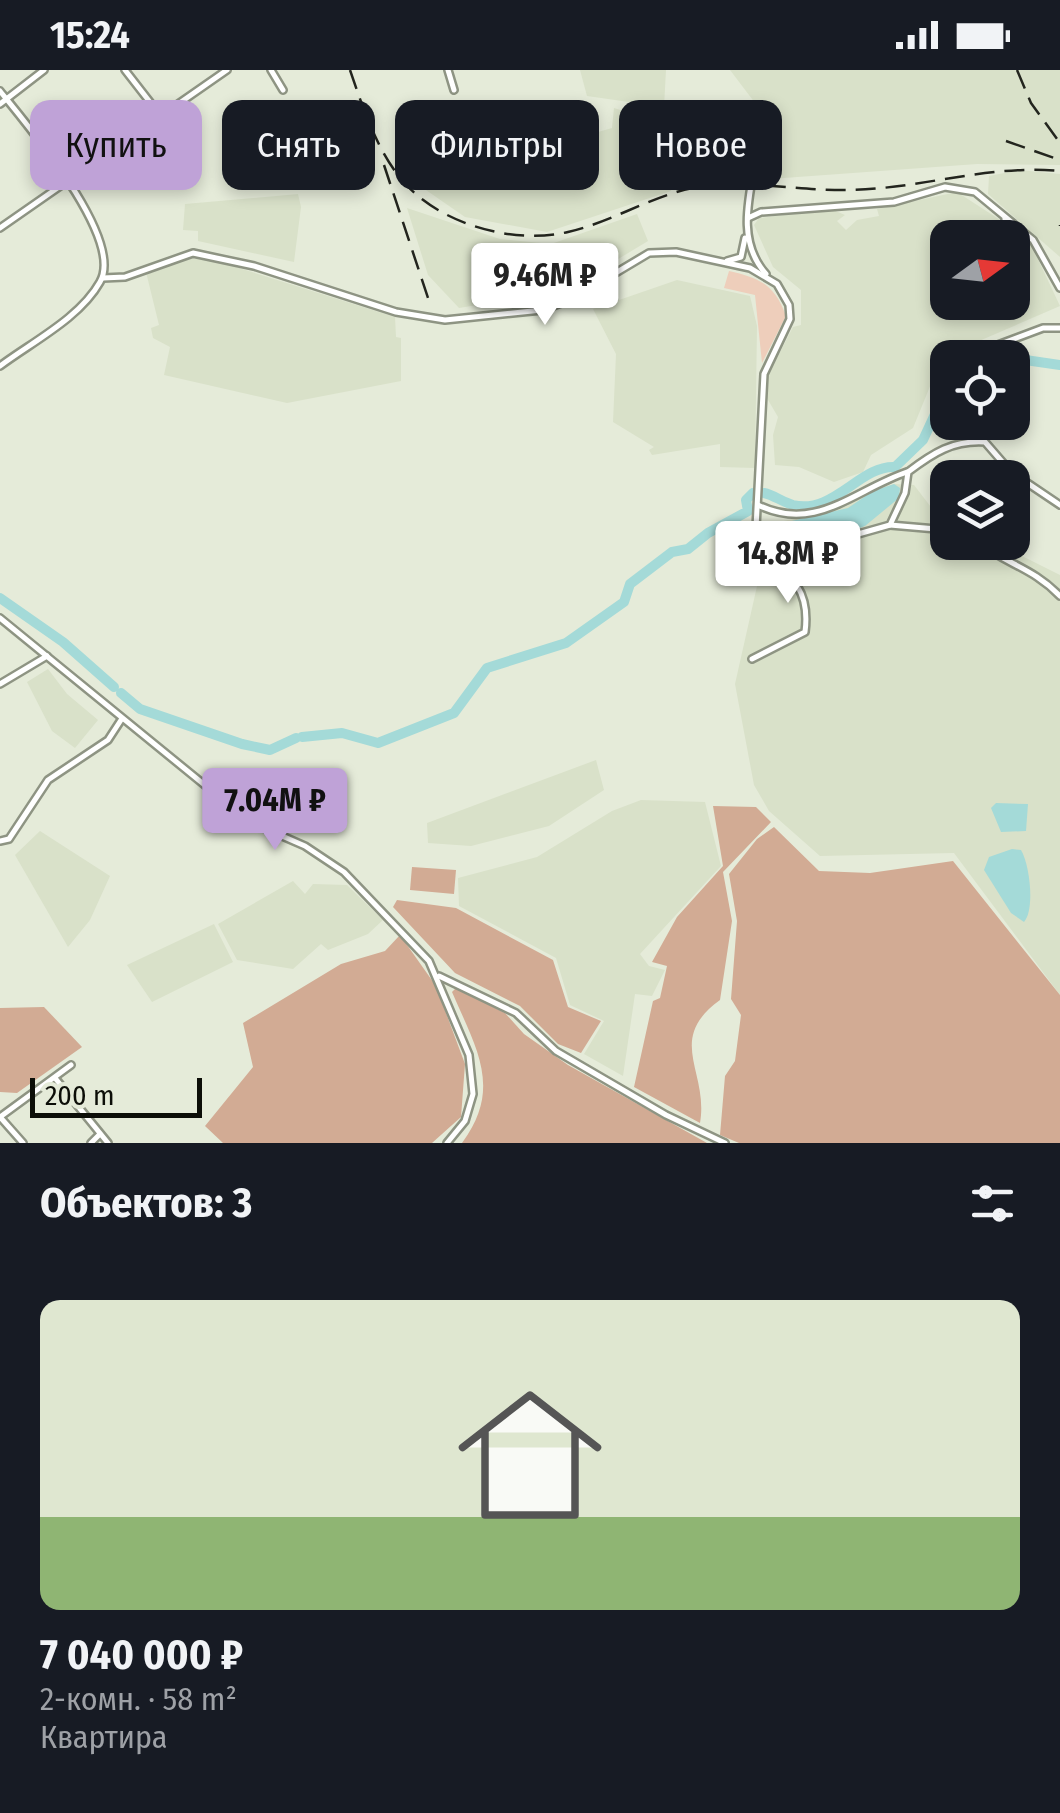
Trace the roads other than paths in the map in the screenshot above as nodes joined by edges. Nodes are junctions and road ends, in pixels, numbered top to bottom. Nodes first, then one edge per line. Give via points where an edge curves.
1 (44, 70) edge
2 (125, 70) edge
3 (228, 70) edge
4 (270, 70) edge
5 (448, 70) edge
6 (283, 90) dead end
7 (454, 90) dead end
8 (0, 91) edge
9 (148, 100) edge
10 (184, 100) edge
11 (3, 101) edge
12 (30, 136) edge
13 (51, 190) edge
14 (70, 190) edge
15 (752, 190) edge
16 (1004, 216) junction
17 (748, 218) junction
18 (1005, 220) edge
19 (0, 228) edge
20 (746, 236) junction
21 (724, 262) junction
22 (768, 276) junction
23 (103, 278) junction
24 (1060, 288) edge
25 (1060, 328) edge
26 (1011, 340) edge
27 (0, 366) edge
28 (908, 472) junction
29 (1060, 505) edge
30 (758, 506) junction
31 (890, 525) junction
32 (930, 528) edge
33 (756, 536) junction
34 (1005, 560) edge
35 (1060, 596) edge
36 (0, 618) edge
37 (48, 656) junction
38 (752, 659) dead end
39 (0, 684) edge
40 (121, 720) junction
41 (0, 841) edge
42 (438, 976) junction
43 (71, 1065) dead end
44 (54, 1078) junction
45 (0, 1117) edge
46 (100, 1134) junction
47 (23, 1143) edge
48 (91, 1143) edge
49 (108, 1143) edge
50 (447, 1143) edge
51 (724, 1143) edge

1 - 11 street
2 - 9 street
3 - 10 street
4 - 6 street
5 - 7 street
8 - 11 street
11 - 12 street
13 - 19 street
14 - 23 street via 102,239
15 - 17 street
16 - 17 street via 976,192 946,187 894,202
16 - 18 street
16 - 24 street via 1034,240
17 - 20 street
20 - 21 street via 740,257
20 - 22 street via 753,260
21 - 22 street
21 - 23 street via 649,253 572,300 542,310 445,320 193,253
22 - 30 street via 783,292 790,319 764,374
23 - 27 street via 79,308
25 - 26 street
28 - 29 street via 936,451 985,442 1010,472
28 - 30 street via 844,505 784,518
28 - 31 street
30 - 33 street
31 - 32 street
31 - 33 street via 807,555
33 - 38 street via 756,547 803,591 807,613 805,632
34 - 35 street via 1029,568
36 - 37 street
37 - 39 street
37 - 40 street
40 - 41 street via 108,740 48,780 9,839
40 - 42 street via 250,822 344,872
42 - 50 street via 469,1055 473,1094 472,1109
42 - 51 street via 516,1013 556,1050
43 - 44 street
44 - 45 street
44 - 46 street
45 - 47 street
46 - 48 street
46 - 49 street

